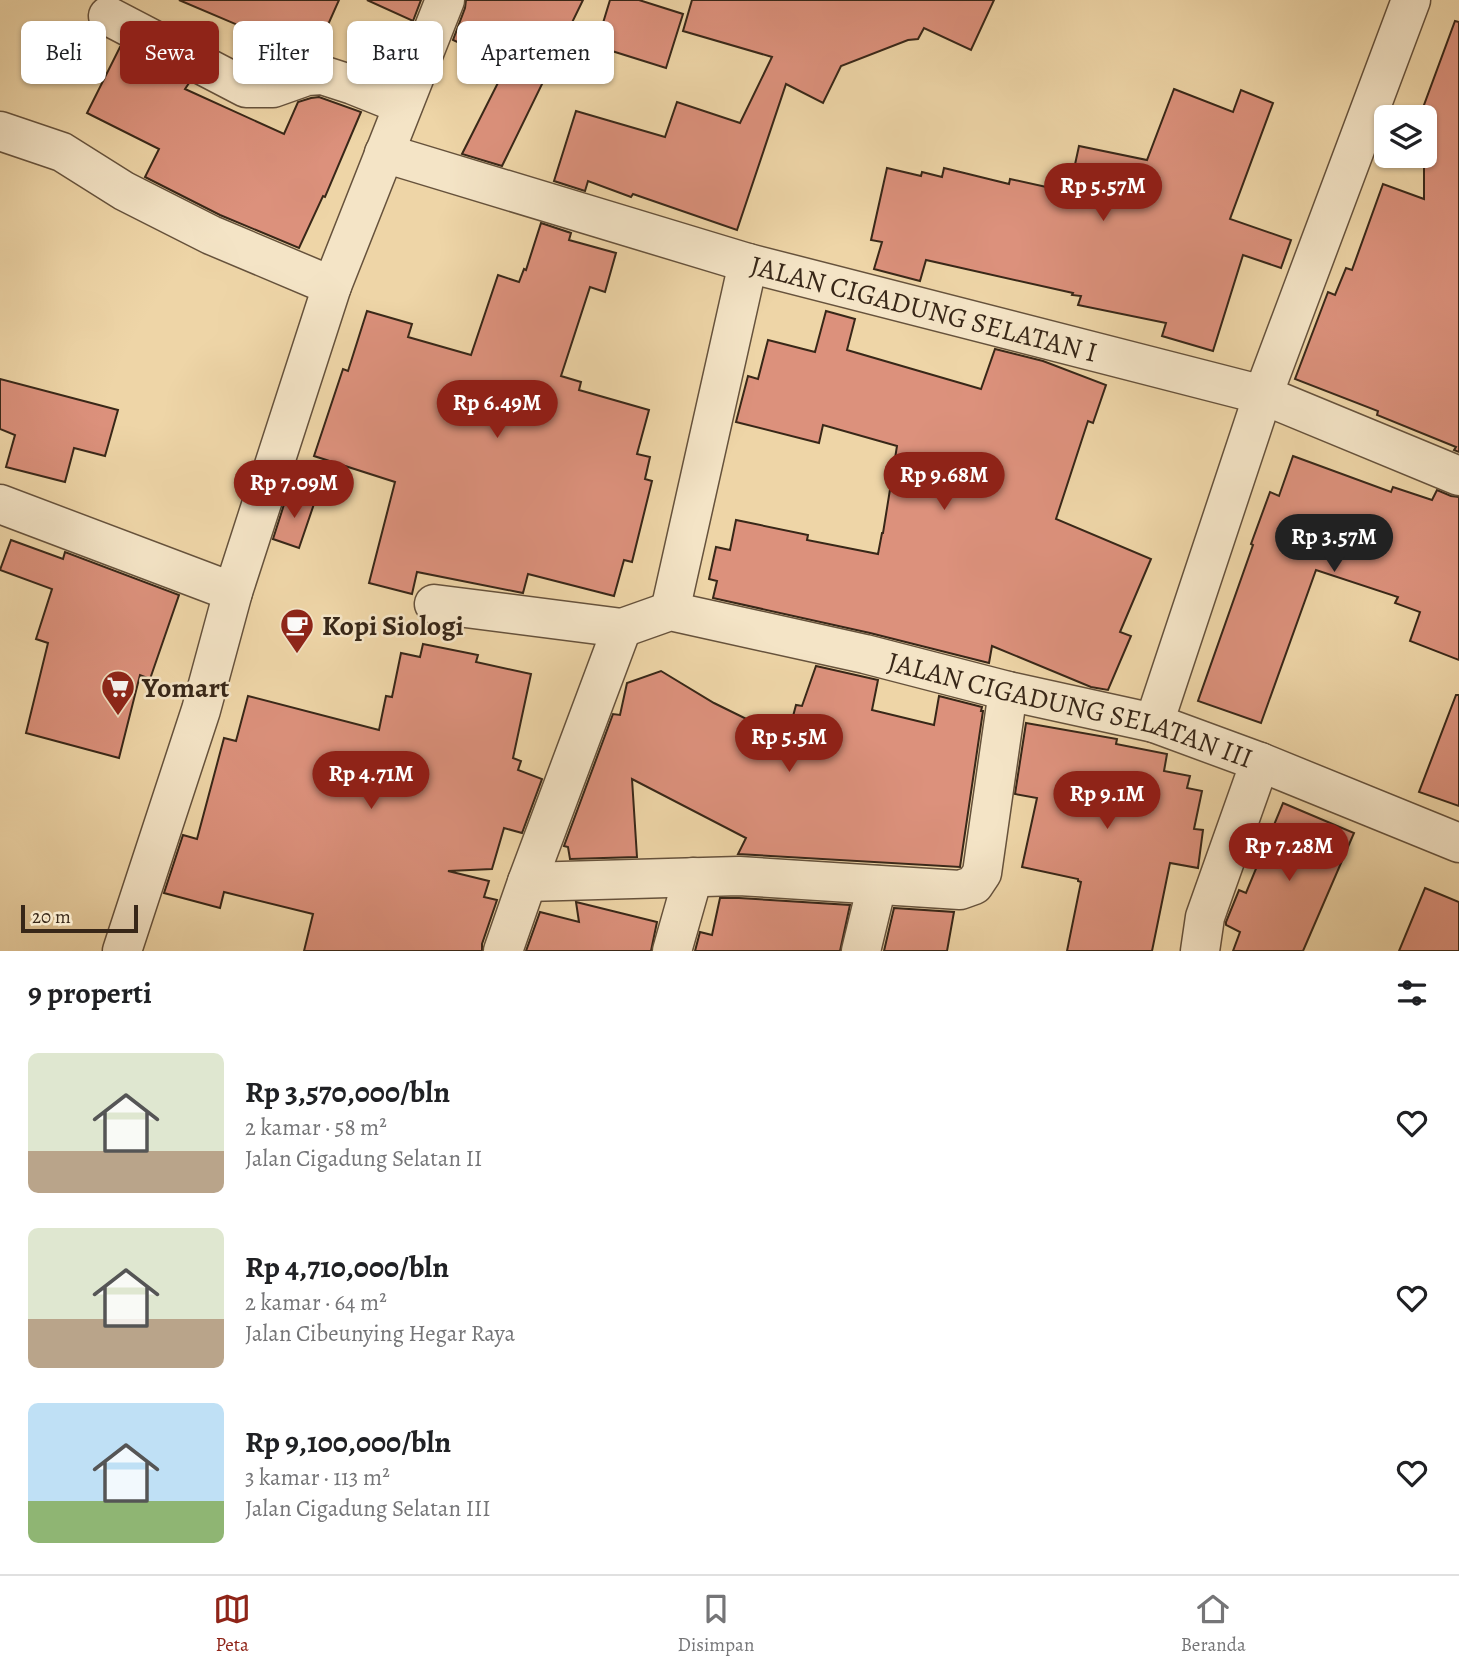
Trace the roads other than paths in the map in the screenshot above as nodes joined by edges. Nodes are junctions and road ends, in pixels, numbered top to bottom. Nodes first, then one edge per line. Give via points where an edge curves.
1 (444, 0) edge
2 (1411, 0) edge
3 (108, 16) dead end
4 (403, 105) junction
5 (0, 131) edge
6 (384, 153) junction
7 (748, 263) junction
8 (332, 286) junction
9 (1263, 395) junction
10 (1459, 476) edge
11 (0, 504) edge
12 (233, 592) junction
13 (434, 604) dead end
14 (670, 611) junction
15 (622, 628) junction
16 (1008, 691) junction
17 (1154, 723) junction
18 (1260, 762) junction
19 (1459, 843) edge
20 (693, 877) junction
21 (527, 882) junction
22 (877, 885) junction
23 (122, 951) edge
24 (503, 951) edge
25 (672, 951) edge
26 (861, 951) edge
27 (1200, 951) edge

1 - 4 street
2 - 9 street
3 - 4 street via 247,88 273,88 321,75
4 - 6 street
5 - 8 street via 62,152 124,191 211,235
6 - 7 street, JALAN CIGADUNG SELATAN I
6 - 8 street
7 - 9 street, JALAN CIGADUNG SELATAN I
7 - 14 street
8 - 12 street
9 - 10 street, JALAN CIGADUNG SELATAN I
9 - 17 street
11 - 12 street
12 - 23 street via 201,710
13 - 15 street
14 - 15 street
14 - 16 street, JALAN CIGADUNG SELATAN III
15 - 21 street
16 - 17 street, JALAN CIGADUNG SELATAN III
16 - 22 street via 982,873 974,885 960,890
17 - 18 street, JALAN CIGADUNG SELATAN III
18 - 19 street, JALAN CIGADUNG SELATAN III
18 - 27 street via 1205,917
20 - 21 street
20 - 22 street
20 - 25 street
21 - 24 street
22 - 26 street

